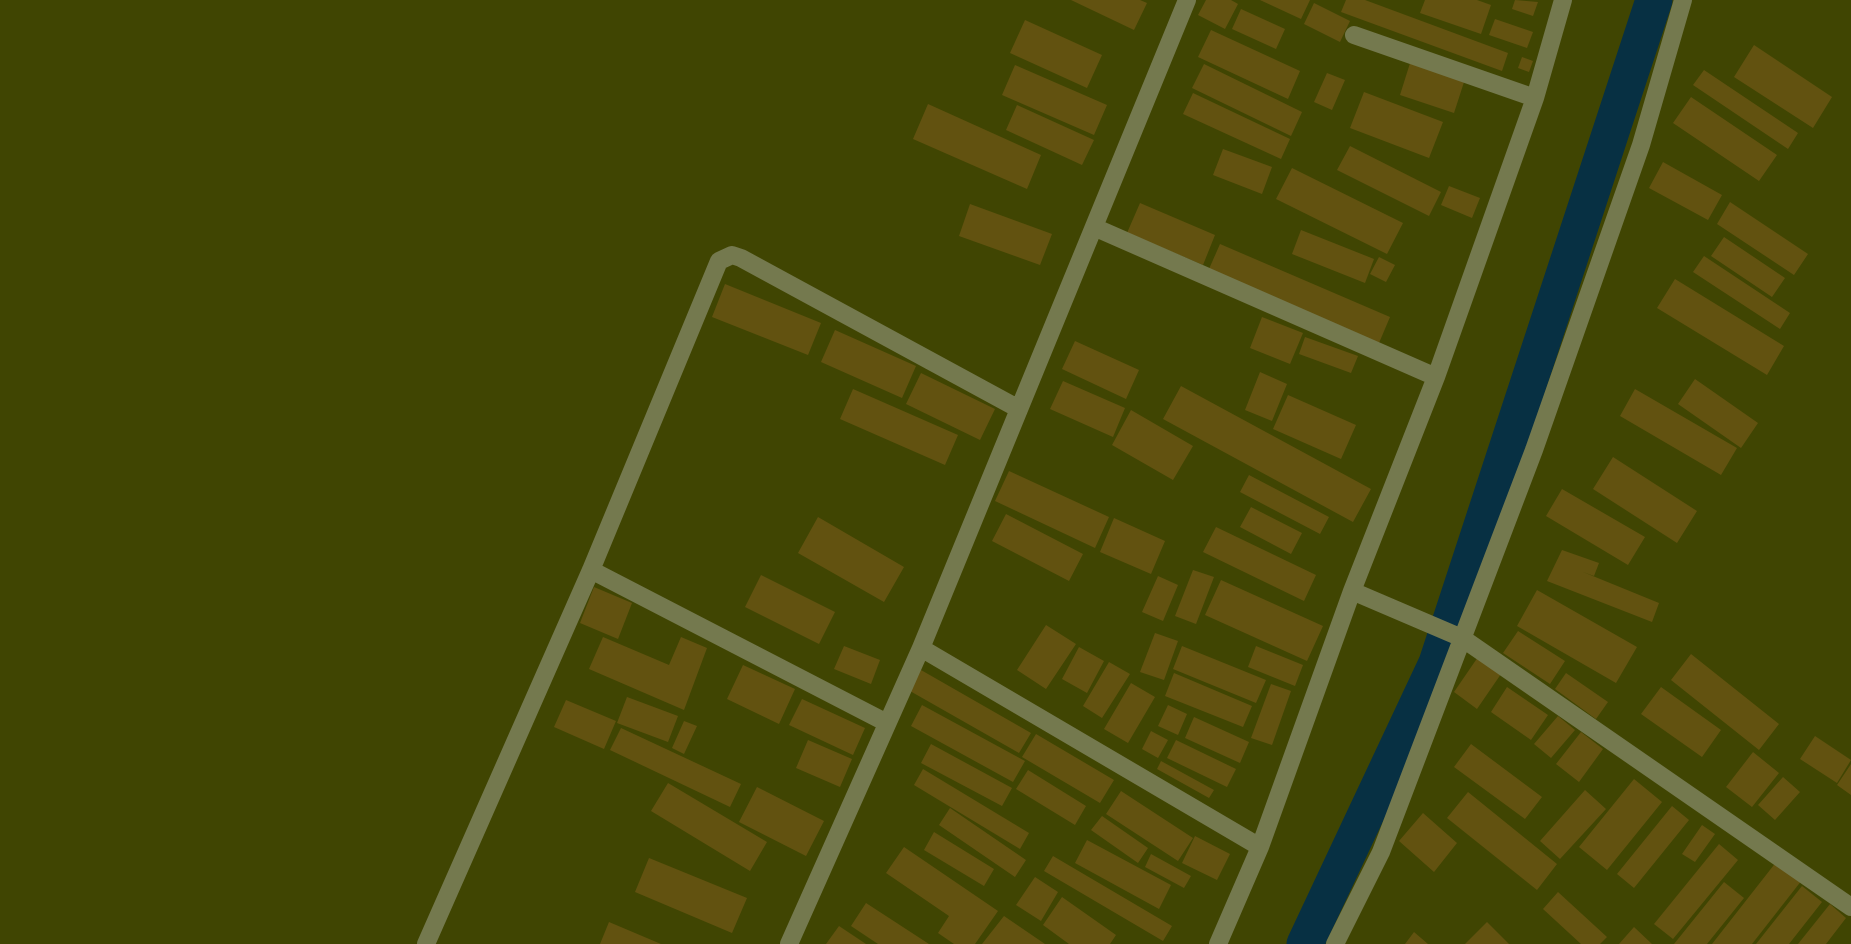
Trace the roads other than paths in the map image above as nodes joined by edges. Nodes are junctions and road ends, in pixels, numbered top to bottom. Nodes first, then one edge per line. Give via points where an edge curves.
1 (1187, 0) edge
2 (1563, 0) edge
3 (1683, 0) edge
4 (1353, 35) dead end
5 (1535, 98) junction
6 (1096, 228) junction
7 (1436, 377) junction
8 (1019, 409) junction
9 (591, 570) junction
10 (1352, 591) junction
11 (1457, 636) junction
12 (921, 648) junction
13 (887, 723) junction
14 (1260, 847) junction
15 (1851, 907) edge
16 (426, 944) edge
17 (789, 944) edge
18 (1218, 944) edge
19 (1335, 944) edge

1 - 6 street
2 - 5 street
3 - 11 street via 1641,145 1534,450
4 - 5 street
5 - 7 street
6 - 7 street
6 - 8 street
7 - 10 street
8 - 9 street via 741,258 725,258 714,268
8 - 12 street
9 - 13 street
9 - 16 street
10 - 11 street
10 - 14 street
11 - 15 street
11 - 19 street via 1381,852
12 - 13 street
12 - 14 street
13 - 17 street
14 - 18 street

